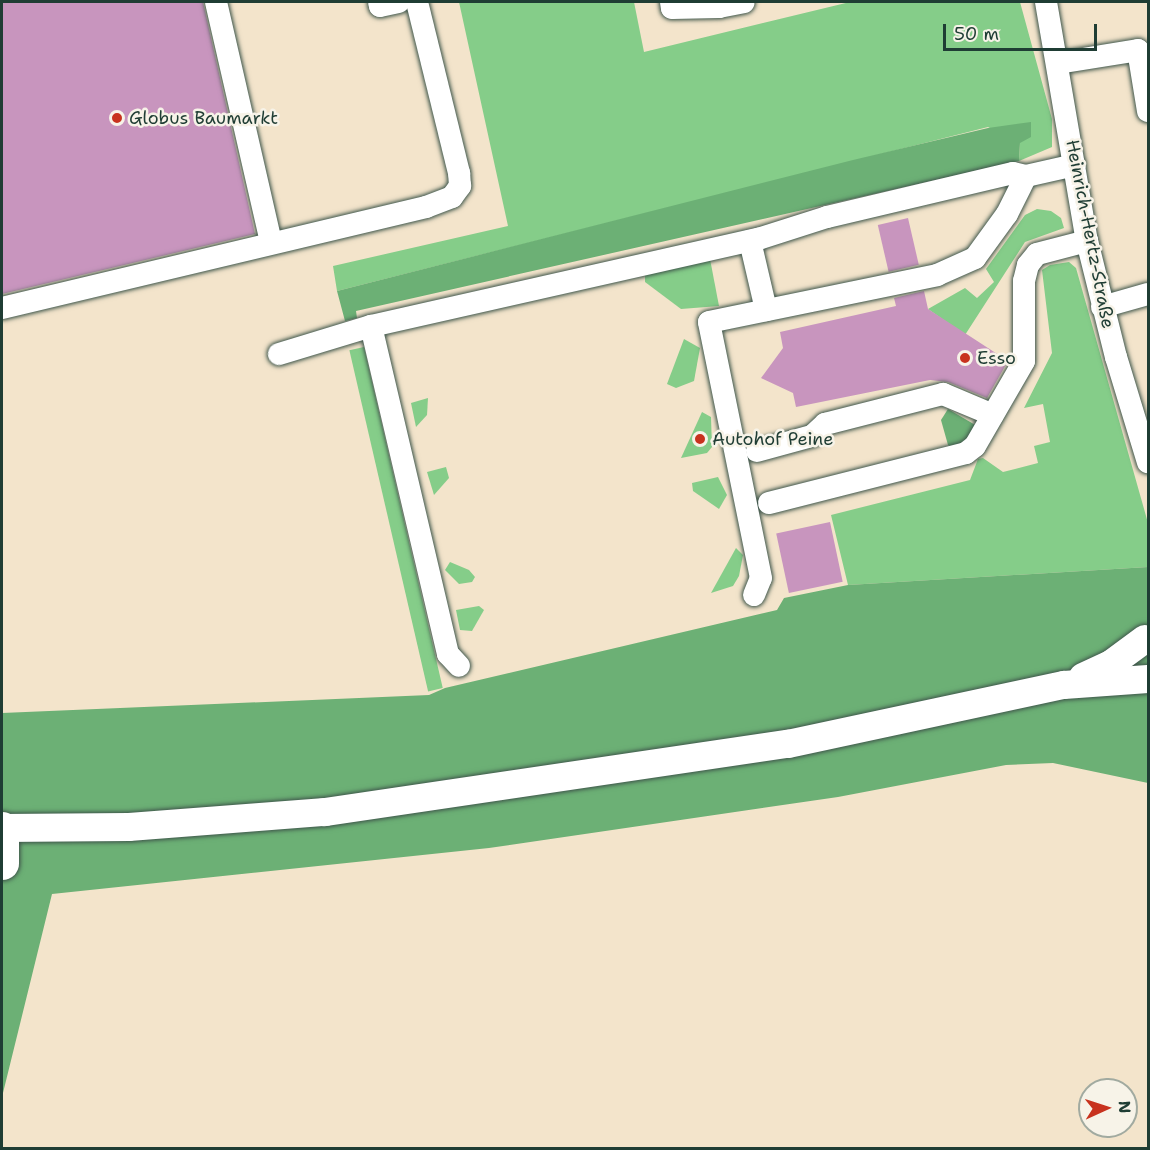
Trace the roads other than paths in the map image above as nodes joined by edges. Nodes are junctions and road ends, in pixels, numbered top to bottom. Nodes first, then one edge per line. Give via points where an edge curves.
1 (216, 2) edge
2 (379, 2) edge
3 (399, 2) edge
4 (417, 2) edge
5 (670, 2) edge
6 (744, 2) edge
7 (1046, 2) edge
8 (1058, 63) junction
9 (1149, 111) edge
10 (1075, 165) junction
11 (1026, 176) junction
12 (750, 241) junction
13 (1087, 241) junction
14 (271, 243) junction
15 (1149, 294) edge
16 (1102, 307) junction
17 (2, 308) edge
18 (766, 310) junction
19 (371, 326) junction
20 (279, 354) dead end
21 (993, 415) junction
22 (757, 451) dead end
23 (1149, 462) edge
24 (769, 503) dead end
25 (754, 595) dead end
26 (1147, 640) edge
27 (459, 666) dead end
28 (1149, 679) edge
29 (1064, 685) junction
30 (2, 828) edge
31 (2, 863) edge

1 - 14 street
2 - 3 street via 380,6
4 - 14 street via 454,145 460,186 452,197 426,207
5 - 6 street via 672,8
7 - 8 street, Heinrich-Hertz-Straße
8 - 9 street via 1138,50
8 - 10 street, Heinrich-Hertz-Straße
10 - 11 street
10 - 13 street, Heinrich-Hertz-Straße
11 - 12 street via 1002,176 827,217
11 - 18 street via 1007,214 975,258 937,275
12 - 18 street
12 - 19 street
13 - 16 street, Heinrich-Hertz-Straße
13 - 21 street via 1037,254 1028,265 1024,281 1024,361
14 - 17 street
15 - 16 street
16 - 23 street, Heinrich-Hertz-Straße
18 - 25 street via 709,322 761,578
19 - 20 street
19 - 27 street via 448,654
21 - 22 street via 943,394 825,423 812,436
21 - 24 street via 966,453
26 - 29 main road via 1112,664
28 - 29 main road
29 - 30 main road via 777,746 325,812 129,827
30 - 31 highway

